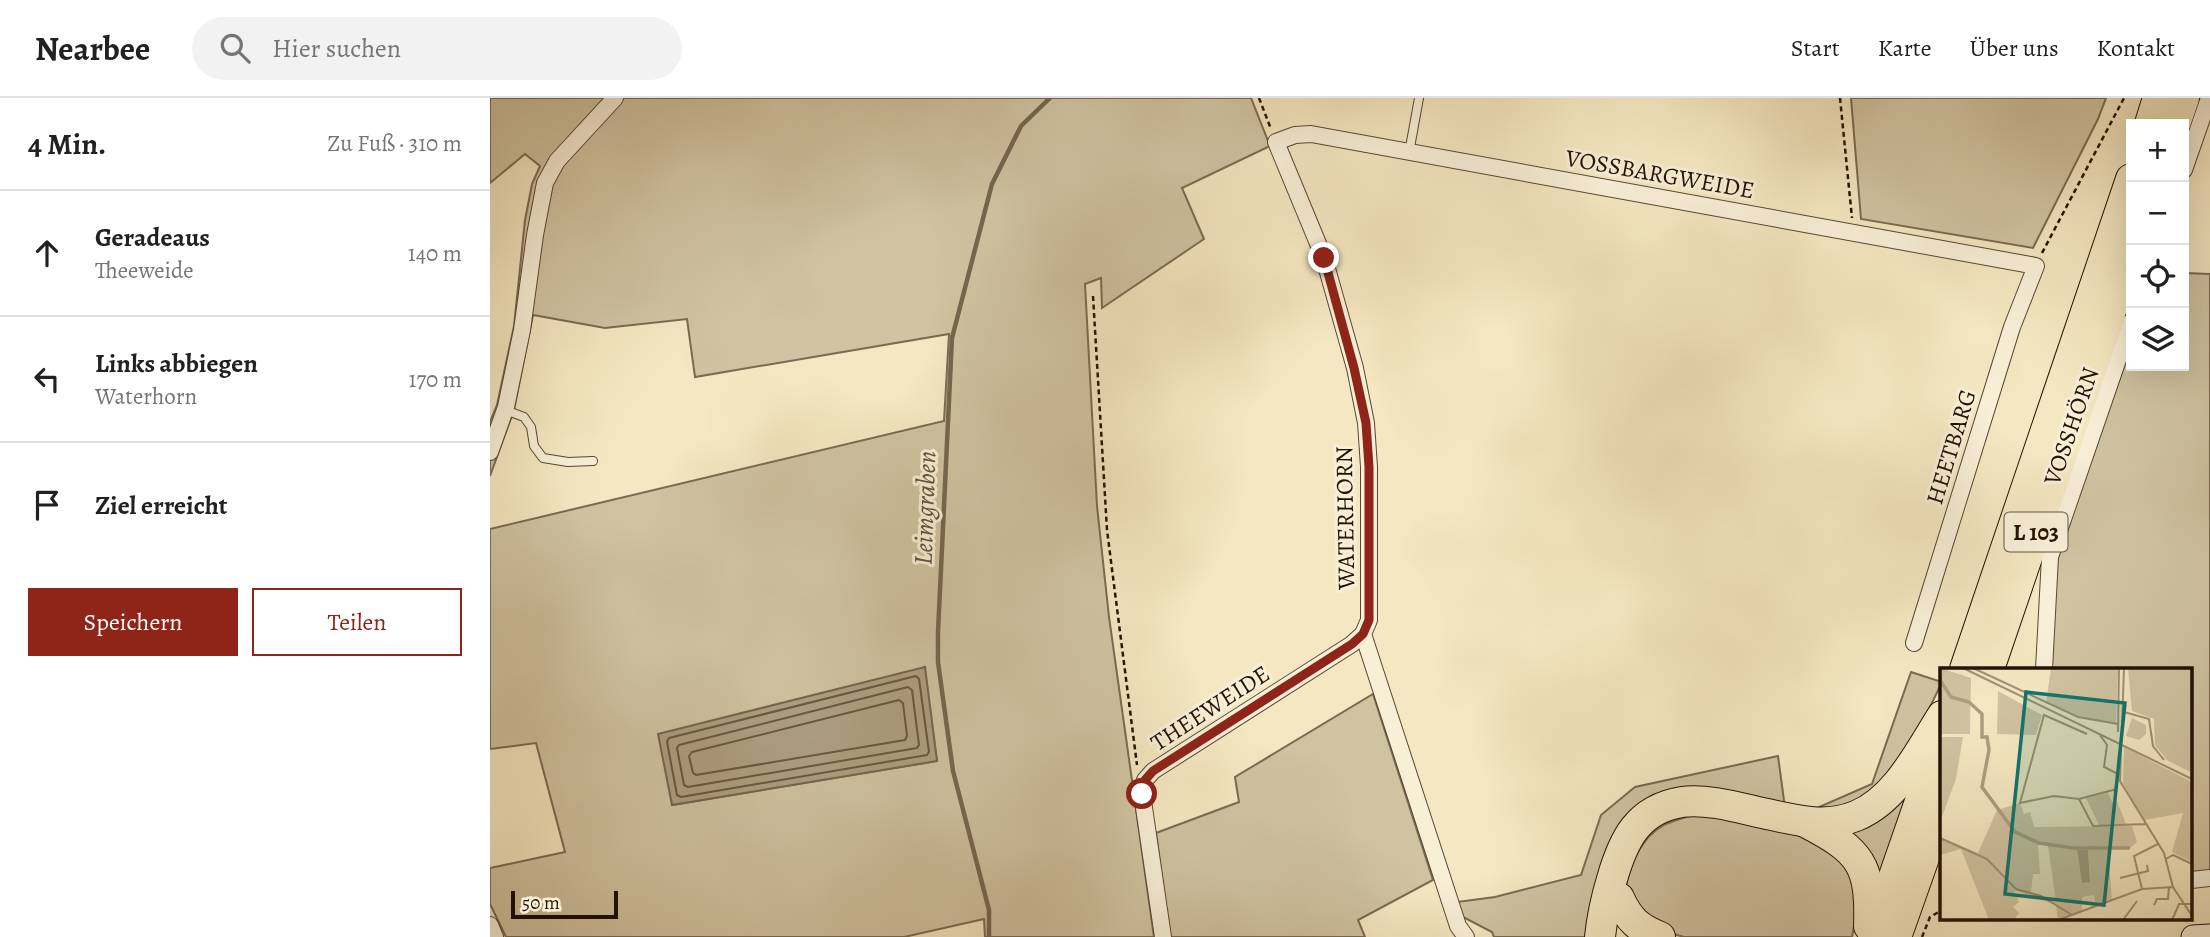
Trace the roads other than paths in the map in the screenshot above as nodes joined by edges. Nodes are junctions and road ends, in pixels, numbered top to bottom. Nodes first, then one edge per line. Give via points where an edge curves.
1 (615, 98) edge
2 (1419, 98) edge
3 (2158, 98) edge
4 (2184, 98) edge
5 (2208, 98) edge
6 (2152, 119) edge
7 (2177, 119) edge
8 (1276, 142) joint
9 (1409, 152) junction
10 (2189, 155) edge
11 (2130, 182) edge
12 (2036, 265) joint
13 (2126, 267) edge
14 (2126, 337) edge
15 (505, 410) junction
16 (490, 452) edge
17 (593, 461) dead end
18 (1363, 634) junction
19 (1914, 643) dead end
20 (1965, 668) edge
21 (1989, 668) edge
22 (2044, 668) edge
23 (1940, 719) edge
24 (1940, 744) edge
25 (1940, 813) edge
26 (1807, 823) junction
27 (1617, 859) junction
28 (2210, 878) edge
29 (2192, 880) edge
30 (1619, 898) junction
31 (490, 925) edge
32 (2210, 936) edge
33 (495, 937) edge
34 (1163, 937) edge
35 (1466, 937) edge
36 (1600, 937) edge
37 (1619, 937) edge
38 (1660, 937) edge
39 (1871, 937) edge
40 (1896, 937) edge
41 (2193, 937) edge

1 - 15 street via 557,161 545,183
2 - 9 lane
3 - 6 highway
4 - 7 highway
5 - 10 street
8 - 9 street, VOSSBARGWEIDE via 1311,134
8 - 18 street, WATERHORN via 1324,258 1366,423 1369,620
9 - 12 street, VOSSBARGWEIDE
11 - 20 highway, L 103
12 - 19 street, HEETBARG via 2012,327
13 - 21 highway, L 103
14 - 22 street, VOSSHÖRN via 2050,557
15 - 16 street
15 - 17 lane via 524,417 543,458
18 - 34 street, THEEWEIDE via 1145,780 1142,794
18 - 35 street, WATERHORN via 1458,926
23 - 26 highway via 1902,778 1879,803 1835,823
24 - 39 highway
25 - 40 highway
26 - 27 highway via 1682,802 1640,822
26 - 39 highway via 1846,846 1864,870
27 - 30 highway
27 - 36 highway
28 - 29 street
30 - 37 highway
30 - 38 highway via 1627,915 1644,931
31 - 33 street
32 - 41 main road

